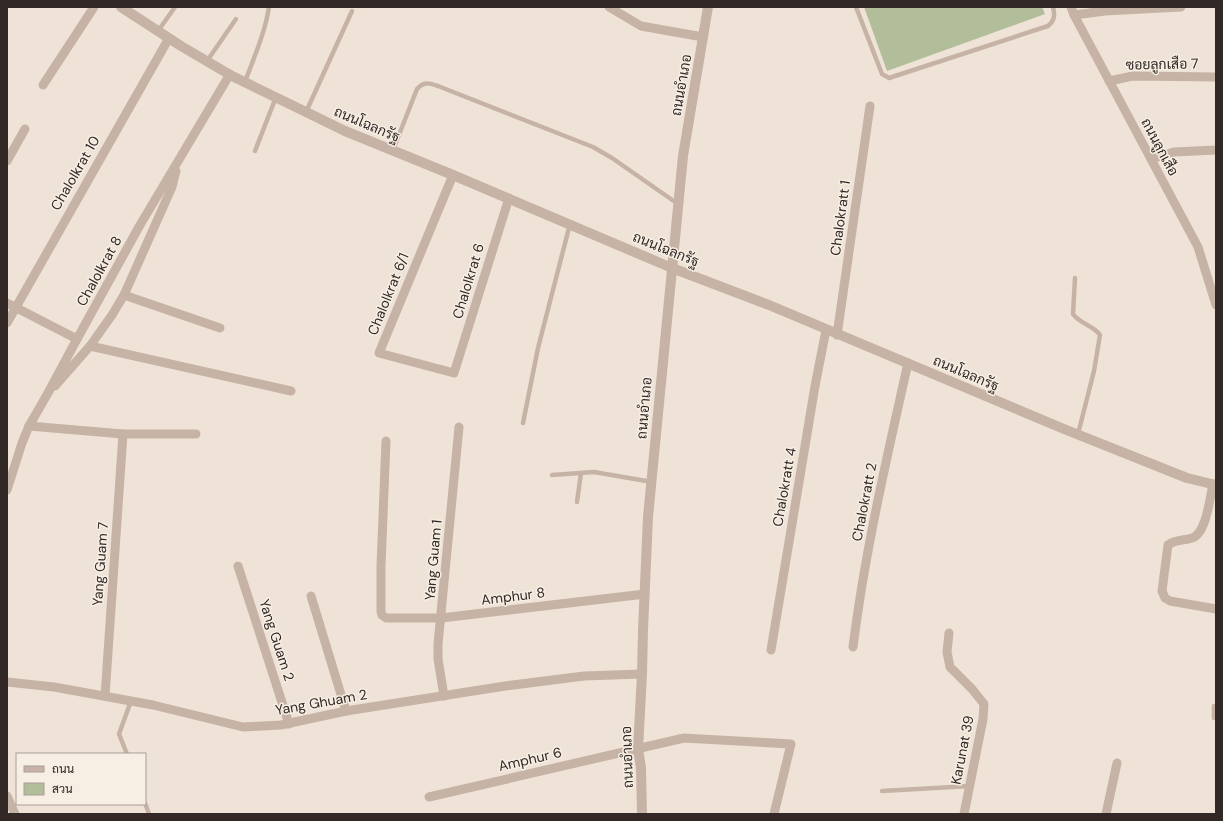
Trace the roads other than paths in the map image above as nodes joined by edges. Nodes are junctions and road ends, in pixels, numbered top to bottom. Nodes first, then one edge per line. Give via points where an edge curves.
1 (94, 7) edge
2 (121, 7) edge
3 (175, 7) edge
4 (269, 7) edge
5 (609, 7) edge
6 (708, 7) edge
7 (856, 7) edge
8 (1053, 7) edge
9 (1181, 7) edge
10 (352, 11) dead end
11 (1072, 11) edge
12 (236, 18) dead end
13 (158, 31) junction
14 (703, 37) junction
15 (169, 38) junction
16 (207, 61) junction
17 (230, 74) junction
18 (1216, 77) edge
19 (1109, 81) junction
20 (245, 82) junction
21 (43, 85) dead end
22 (276, 97) junction
23 (870, 106) dead end
24 (306, 112) junction
25 (25, 129) dead end
26 (393, 150) junction
27 (1216, 150) edge
28 (255, 151) dead end
29 (180, 158) junction
30 (1151, 159) junction
31 (7, 161) edge
32 (453, 175) junction
33 (509, 198) junction
34 (678, 204) junction
35 (570, 224) junction
36 (672, 268) junction
37 (1075, 278) dead end
38 (1213, 289) edge
39 (124, 295) junction
40 (7, 303) edge
41 (1216, 304) edge
42 (16, 308) junction
43 (7, 323) edge
44 (220, 328) dead end
45 (826, 330) junction
46 (838, 335) junction
47 (77, 339) junction
48 (90, 346) junction
49 (908, 363) junction
50 (454, 373) joint
51 (291, 391) dead end
52 (48, 393) junction
53 (523, 423) dead end
54 (29, 426) junction
55 (460, 427) dead end
56 (123, 434) junction
57 (196, 434) dead end
58 (1078, 434) junction
59 (386, 441) dead end
60 (581, 473) junction
61 (552, 475) dead end
62 (652, 482) junction
63 (1215, 484) edge
64 (7, 490) edge
65 (577, 502) dead end
66 (238, 566) dead end
67 (645, 594) junction
68 (311, 596) dead end
69 (1216, 609) edge
70 (441, 618) junction
71 (950, 633) dead end
72 (853, 646) dead end
73 (771, 650) dead end
74 (642, 674) junction
75 (7, 682) edge
76 (105, 696) junction
77 (444, 696) junction
78 (131, 701) junction
79 (1216, 706) edge
80 (346, 711) junction
81 (1214, 718) dead end
82 (289, 724) junction
83 (638, 749) junction
84 (127, 753) edge
85 (1117, 764) dead end
86 (970, 786) junction
87 (882, 791) dead end
88 (7, 796) edge
89 (429, 797) dead end
90 (15, 814) edge
91 (642, 814) edge
92 (774, 814) edge
93 (964, 814) edge
94 (1106, 814) edge

1 - 21 street
2 - 13 street, ถนนโฉลกรัฐ
3 - 13 lane
4 - 20 lane via 259,46
5 - 14 street via 641,26
6 - 14 street, ถนนอำเภอ
7 - 8 lane via 882,74 889,78 1048,26 1054,18
9 - 11 street
10 - 24 lane
11 - 19 street, ถนนลูกเสือ
12 - 16 lane
13 - 15 street, ถนนโฉลกรัฐ
14 - 34 street, ถนนอำเภอ via 683,156
15 - 16 street, ถนนโฉลกรัฐ
15 - 42 street, Chalolkrat 10
16 - 17 street, ถนนโฉลกรัฐ
17 - 20 street, ถนนโฉลกรัฐ
17 - 29 street, Chalolkrat 8
18 - 19 street, ซอยลูกเสือ 7 via 1133,76
19 - 30 street, ถนนลูกเสือ
20 - 22 street, ถนนโฉลกรัฐ
22 - 24 street, ถนนโฉลกรัฐ
22 - 28 lane
23 - 46 street, Chalokratt 1
24 - 26 street, ถนนโฉลกรัฐ
25 - 31 street
26 - 32 street, ถนนโฉลกรัฐ
26 - 34 lane via 417,89 427,83 584,143 612,158
27 - 30 street via 1174,152
29 - 39 street via 172,187
29 - 47 street, Chalolkrat 8
30 - 38 street, ถนนลูกเสือ via 1198,248
32 - 33 street, ถนนโฉลกรัฐ
32 - 50 street, Chalolkrat 6/1 via 379,353
33 - 35 street, ถนนโฉลกรัฐ
33 - 50 street, Chalolkrat 6
34 - 36 street, ถนนอำเภอ
35 - 36 street, ถนนโฉลกรัฐ
35 - 53 lane via 538,348
36 - 45 street, ถนนโฉลกรัฐ
36 - 62 street, ถนนอำเภอ
37 - 58 lane via 1073,314 1100,335
38 - 41 street, ถนนลูกเสือ
39 - 44 street
39 - 48 street
40 - 42 street
42 - 43 street, Chalolkrat 10
42 - 47 street
45 - 46 street, ถนนโฉลกรัฐ
45 - 73 street, Chalokratt 4
46 - 49 street, ถนนโฉลกรัฐ
47 - 52 street, Chalolkrat 8
48 - 51 street
48 - 52 street
49 - 58 street, ถนนโฉลกรัฐ
49 - 72 street, Chalokratt 2 via 860,590
52 - 54 street, Chalolkrat 8
54 - 56 street
54 - 64 street, Chalolkrat 8
55 - 70 street, Yang Guam 1
56 - 57 street
56 - 76 street, Yang Guam 7
58 - 63 street, ถนนโฉลกรัฐ via 1187,478
59 - 70 street, Amphur 8 via 381,612 384,617 391,619
60 - 61 lane
60 - 62 lane via 594,472
60 - 65 lane
62 - 67 street, ถนนอำเภอ
63 - 69 street via 1198,535 1191,539 1173,541 1168,545 1162,591 1165,598 1170,601
66 - 82 street, Yang Guam 2
67 - 70 street, Amphur 8
67 - 74 street, ถนนอำเภอ
68 - 80 street
70 - 77 street, Yang Guam 1 via 438,654
71 - 86 street, Karunat 39 via 947,652 950,667 984,704
74 - 77 street, Yang Ghuam 2 via 584,676
74 - 83 street, ถนนอำเภอ
75 - 76 street, Yang Ghuam 2
76 - 78 street, Yang Ghuam 2
77 - 80 street, Yang Ghuam 2
78 - 82 street, Yang Ghuam 2 via 243,726
78 - 84 lane via 119,734
79 - 81 lane
80 - 82 street, Yang Ghuam 2
83 - 89 street, Amphur 6
83 - 91 street, ถนนอำเภอ
83 - 92 street, Amphur 6 via 690,738 791,744
85 - 94 street
86 - 87 lane
86 - 93 street, Karunat 39
88 - 90 street

